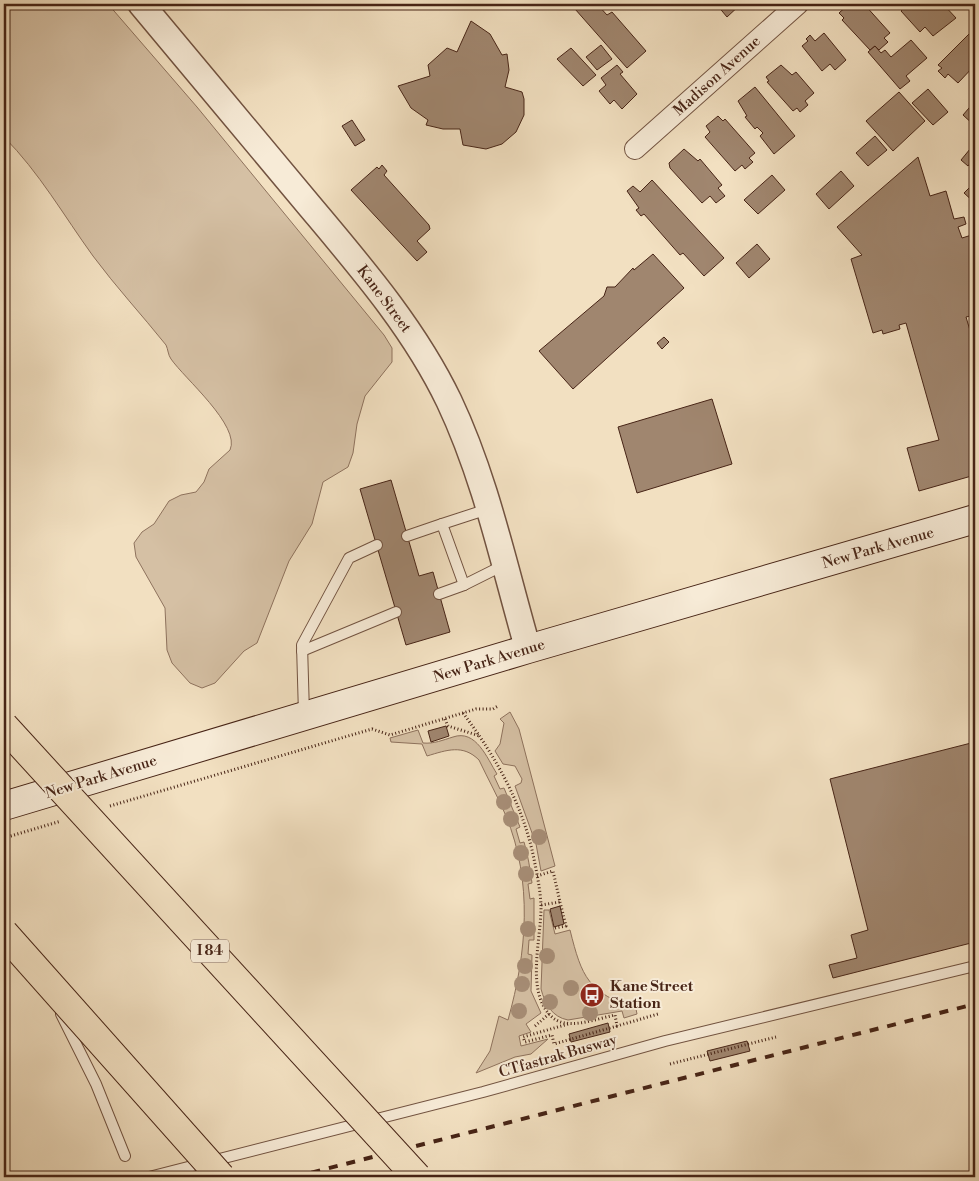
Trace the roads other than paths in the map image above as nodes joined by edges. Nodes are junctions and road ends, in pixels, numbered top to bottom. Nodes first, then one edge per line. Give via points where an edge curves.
1 (141, 4) edge
2 (798, 4) edge
3 (635, 149) dead end
4 (488, 509) junction
5 (975, 519) edge
6 (442, 524) junction
7 (407, 536) dead end
8 (376, 545) dead end
9 (504, 565) junction
10 (464, 585) junction
11 (439, 594) dead end
12 (396, 612) dead end
13 (528, 649) junction
14 (302, 651) junction
15 (304, 716) junction
16 (4, 726) edge
17 (4, 806) edge
18 (4, 933) edge
19 (975, 966) edge
20 (35, 967) junction
21 (125, 1156) dead end
22 (149, 1177) edge
23 (220, 1177) edge
24 (417, 1177) edge

1 - 4 street, Kane Street via 367,275 411,335 464,435
2 - 3 street, Madison Avenue
4 - 6 lane
4 - 9 street, Kane Street
5 - 13 main road, New Park Avenue
6 - 7 lane
6 - 10 lane
8 - 14 lane via 349,558 302,645
9 - 10 lane
9 - 13 street, Kane Street
10 - 11 lane
12 - 14 lane
13 - 15 main road, New Park Avenue
14 - 15 lane
15 - 17 main road, New Park Avenue
16 - 24 highway, I 84, bridge
18 - 20 highway, bridge
19 - 22 lane, CTfastrak Busway via 665,1041 483,1092
20 - 21 lane, bridge via 83,1056
20 - 23 highway, bridge

